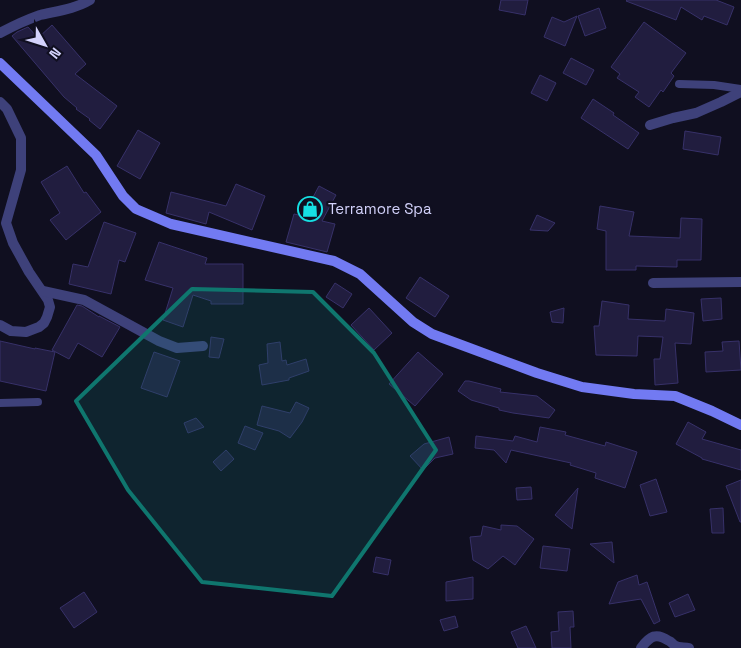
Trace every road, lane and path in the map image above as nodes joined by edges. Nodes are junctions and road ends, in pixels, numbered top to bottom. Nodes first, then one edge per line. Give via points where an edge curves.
1 (90, 0) edge
2 (0, 33) edge
3 (0, 63) edge
4 (679, 84) dead end
5 (741, 90) edge
6 (0, 102) edge
7 (650, 125) dead end
8 (741, 282) edge
9 (653, 283) dead end
10 (42, 290) junction
11 (0, 325) edge
12 (203, 346) dead end
13 (38, 402) dead end
14 (0, 403) edge
15 (741, 425) edge
16 (641, 648) edge
17 (689, 648) edge

1 - 2 street via 20,22
3 - 15 main road via 96,155 123,196 136,209 171,224 334,261 360,274 413,322 432,334 537,373 582,387 675,396
4 - 5 lane
5 - 7 street via 696,113
6 - 10 street via 7,109 21,138 21,170 6,223 13,244
8 - 9 street
10 - 11 street via 50,307 44,323 26,332 12,331
10 - 12 street via 84,300 177,348
13 - 14 lane
16 - 17 street via 652,636

